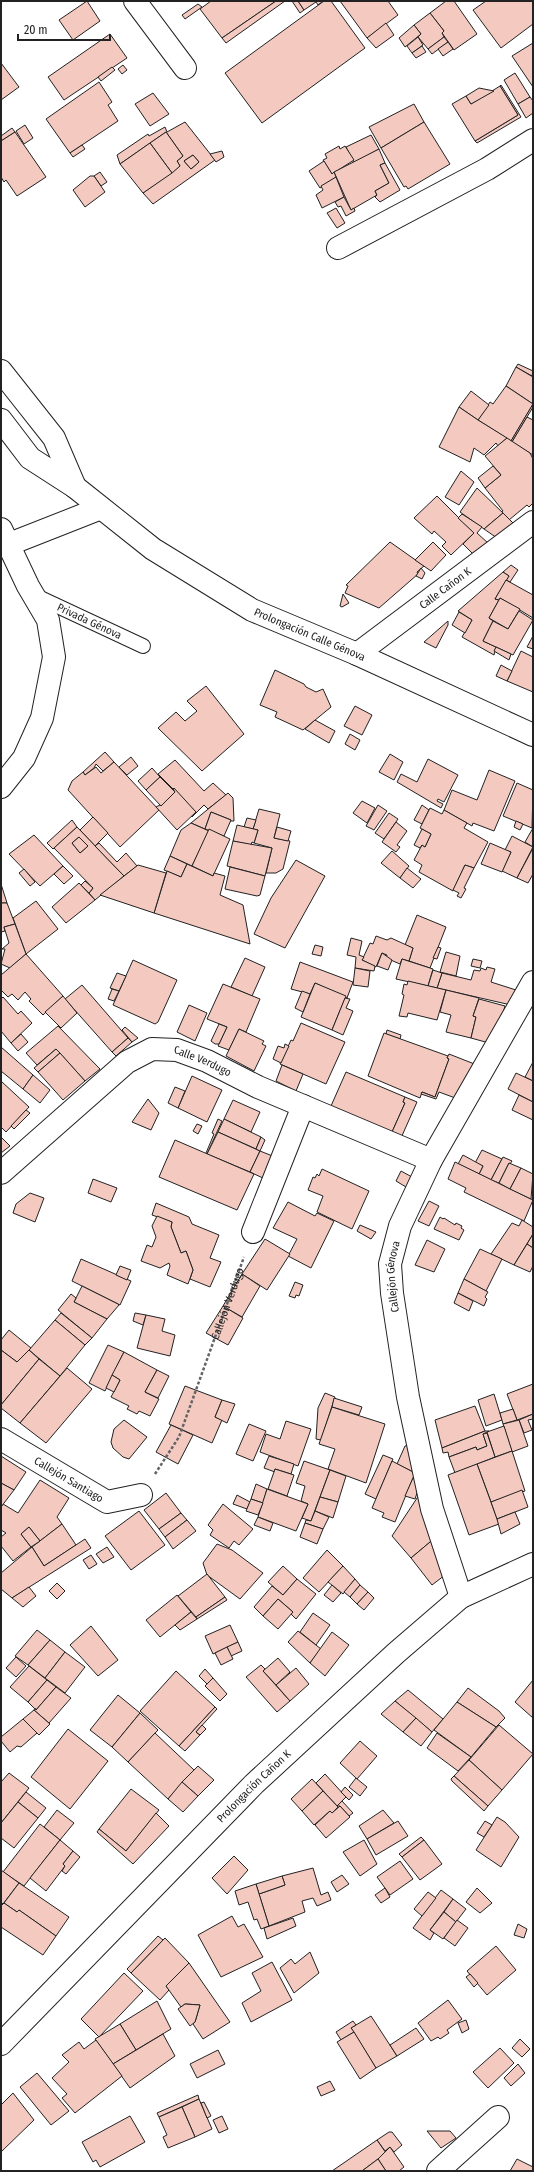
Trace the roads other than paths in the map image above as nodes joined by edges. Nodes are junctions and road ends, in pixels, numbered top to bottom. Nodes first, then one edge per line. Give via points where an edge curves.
1 (135, 1) edge
2 (185, 68) dead end
3 (533, 140) edge
4 (338, 248) dead end
5 (1, 371) edge
6 (1, 420) edge
7 (75, 487) junction
8 (100, 508) junction
9 (533, 522) edge
10 (3, 540) edge
11 (36, 596) junction
12 (143, 646) dead end
13 (357, 654) junction
14 (533, 735) edge
15 (1, 787) edge
16 (533, 982) edge
17 (303, 1106) junction
18 (431, 1160) junction
19 (1, 1173) edge
20 (253, 1232) road end
21 (1, 1439) edge
22 (141, 1495) road end
23 (533, 1564) edge
24 (461, 1597) junction
25 (1, 2044) edge
26 (498, 2118) dead end
27 (438, 2171) edge

1 - 2 street
3 - 4 street via 488,169
5 - 7 street via 54,438
6 - 7 street, Prolongación Calle Génova via 30,458
7 - 8 street, Prolongación Calle Génova
8 - 10 street
8 - 13 street, Prolongación Calle Génova via 153,549 252,610
9 - 13 street, Calle Cañon K
10 - 11 street
11 - 12 lane, Privada Génova
11 - 15 street via 48,620 54,657 42,718 24,758
13 - 14 street, Prolongación Calle Génova
16 - 18 street, Callejón Génova
17 - 18 street, Calle Verdugo
17 - 19 street, Calle Verdugo via 183,1052 152,1049 128,1062
17 - 20 street
18 - 24 street, Callejón Génova via 400,1226 390,1264 408,1397 432,1509
21 - 22 street, Callejón Santiago via 107,1502
23 - 24 street, Prolongación Cañon K
24 - 25 street, Prolongación Cañon K via 396,1653 254,1784
26 - 27 street

